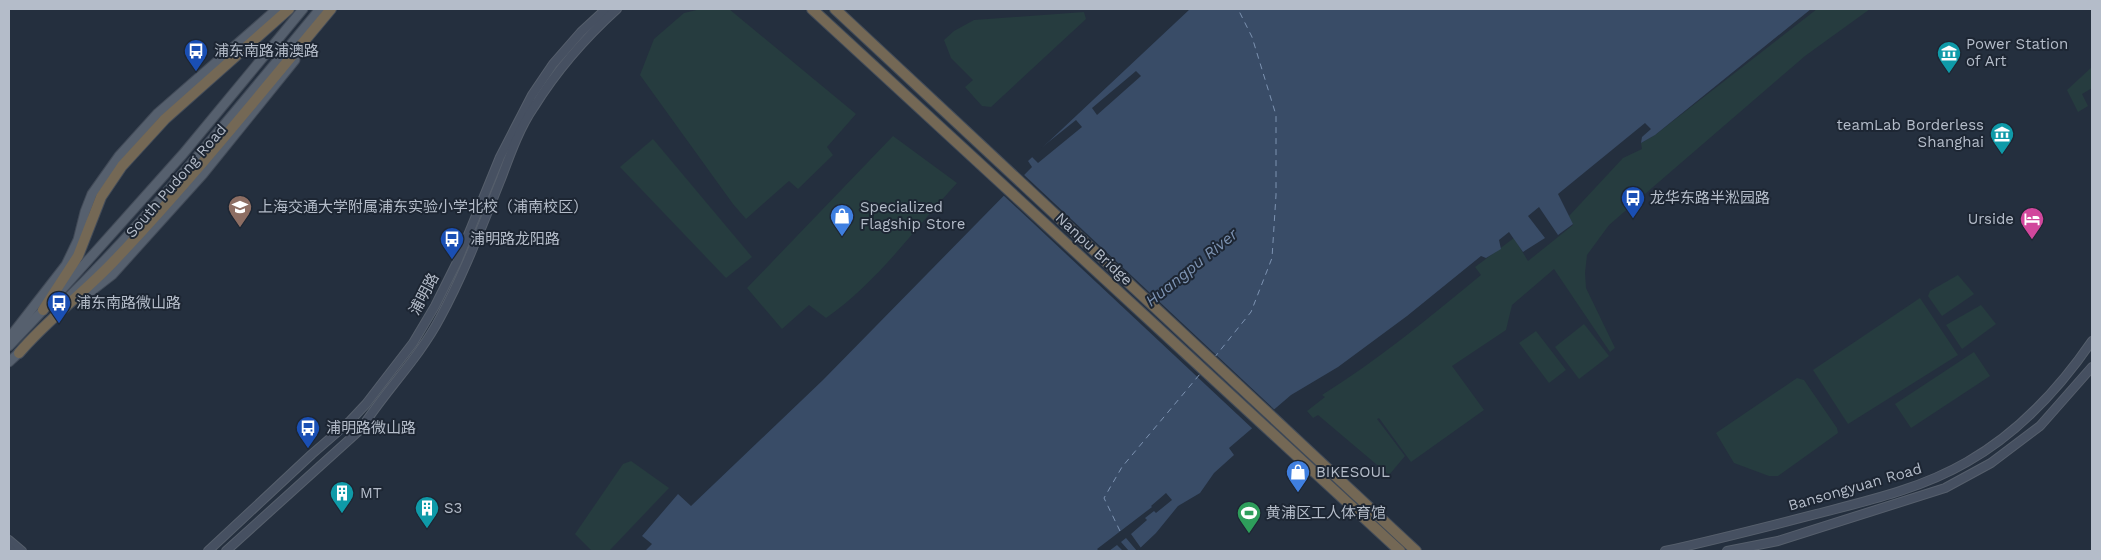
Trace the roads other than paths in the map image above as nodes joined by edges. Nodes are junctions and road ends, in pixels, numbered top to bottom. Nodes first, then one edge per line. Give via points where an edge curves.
1 (277, 9) edge
2 (289, 9) edge
3 (304, 9) edge
4 (320, 9) edge
5 (331, 9) edge
6 (336, 9) edge
7 (606, 9) edge
8 (617, 9) edge
9 (812, 9) edge
10 (835, 9) edge
11 (43, 310) junction
12 (9, 338) edge
13 (2092, 343) edge
14 (9, 346) edge
15 (19, 353) junction
16 (9, 362) edge
17 (2092, 367) edge
18 (9, 540) edge
19 (9, 548) edge
20 (12, 551) edge
21 (22, 551) edge
22 (208, 551) edge
23 (226, 551) edge
24 (1400, 551) edge
25 (1416, 551) edge
26 (1665, 551) edge
27 (1728, 551) edge

1 - 12 main road via 157,114 119,156 92,194 78,240 66,265
2 - 11 highway via 165,119 135,150 101,197 78,256
3 - 11 main road, South Pudong Road via 183,154
4 - 15 main road, South Pudong Road via 144,218 107,260 30,336
5 - 15 highway via 212,152 113,262
6 - 15 main road, South Pudong Road via 203,174 112,275
7 - 22 main road, 浦明路 via 553,64 532,95 500,157 457,262 413,343 350,421
8 - 23 main road, 浦明路 via 584,40 533,107 440,319 419,350 361,429
9 - 24 highway, Nanpu Bridge
10 - 25 highway, Nanpu Bridge
11 - 14 main road, South Pudong Road
13 - 26 main road, Bansongyuan Road via 2030,416 1968,462 1933,479 1879,498
15 - 16 main road, South Pudong Road
17 - 27 main road, Bansongyuan Road via 2040,426 1992,463 1945,488 1778,541
18 - 21 main road
19 - 20 main road

